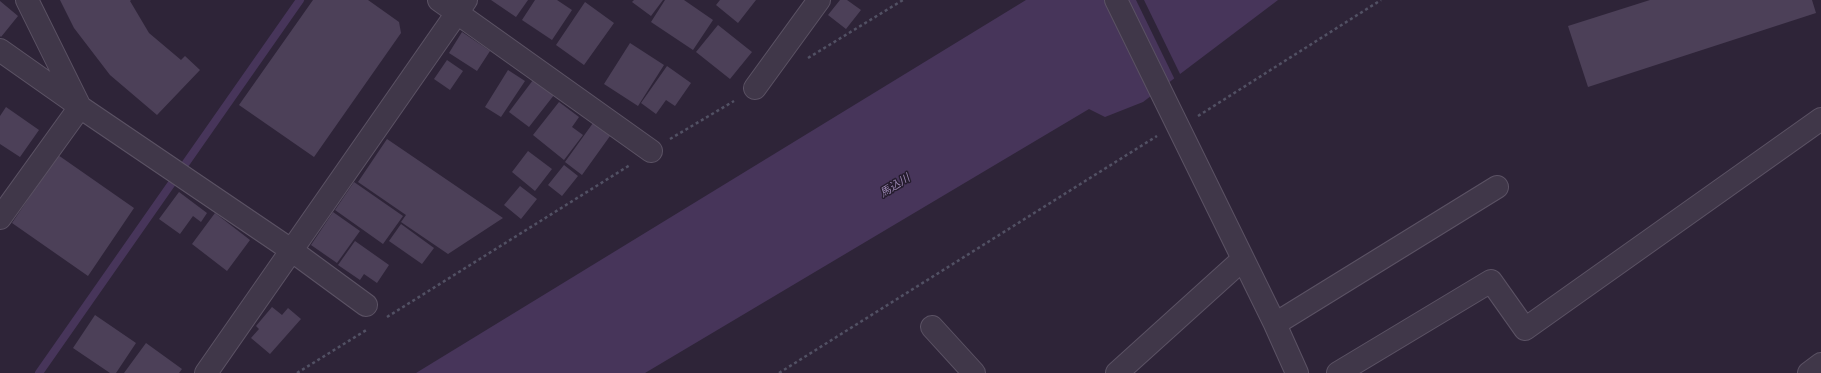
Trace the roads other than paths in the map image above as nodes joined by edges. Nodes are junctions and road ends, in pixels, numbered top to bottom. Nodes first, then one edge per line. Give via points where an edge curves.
1 (27, 0) edge
2 (439, 0) edge
3 (819, 0) edge
4 (1116, 0) edge
5 (461, 7) edge
6 (0, 50) edge
7 (755, 88) road end
8 (80, 107) junction
9 (1821, 118) edge
10 (652, 151) road end
11 (1497, 187) dead end
12 (0, 218) edge
13 (291, 250) junction
14 (1242, 260) junction
15 (366, 305) dead end
16 (1275, 324) junction
17 (932, 327) dead end
18 (1821, 364) edge
19 (206, 373) edge
20 (974, 373) edge
21 (1117, 373) edge
22 (1297, 373) edge
23 (1338, 373) edge
24 (1809, 373) edge

1 - 8 street
2 - 5 street
3 - 7 street
4 - 14 street via 1178,123
5 - 10 street
5 - 13 street
6 - 8 street
8 - 12 street
8 - 13 street
9 - 23 street via 1524,330 1491,281
11 - 16 street
13 - 15 street
13 - 19 street
14 - 16 street
14 - 21 street
16 - 22 street
17 - 20 street
18 - 24 street

